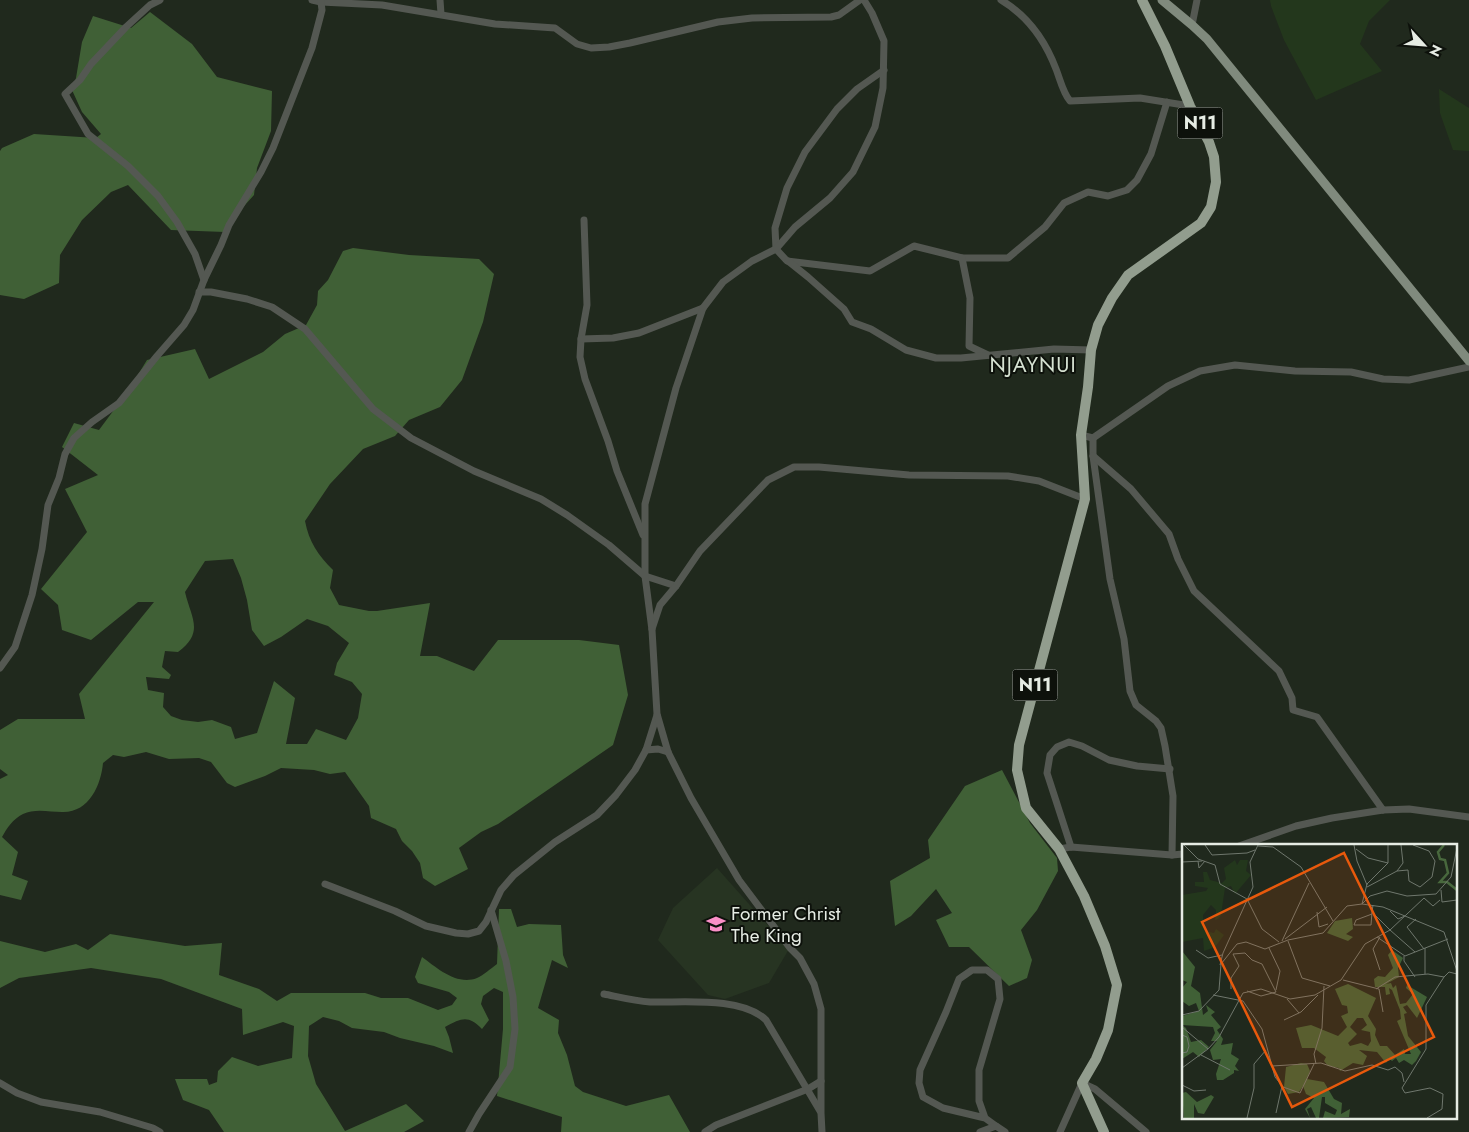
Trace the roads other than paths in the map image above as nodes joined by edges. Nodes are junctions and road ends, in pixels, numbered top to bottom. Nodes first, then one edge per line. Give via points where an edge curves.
1 (160, 0) edge
2 (312, 0) edge
3 (440, 0) edge
4 (862, 0) edge
5 (1001, 0) edge
6 (1142, 0) edge
7 (1162, 0) edge
8 (1197, 0) edge
9 (321, 2) junction
10 (441, 14) junction
11 (1192, 24) junction
12 (884, 70) junction
13 (1168, 102) junction
14 (1190, 106) junction
15 (584, 220) dead end
16 (776, 249) junction
17 (962, 258) junction
18 (788, 261) junction
19 (204, 280) junction
20 (199, 292) junction
21 (703, 308) junction
22 (581, 339) junction
23 (1091, 350) junction
24 (988, 355) junction
25 (1469, 361) edge
26 (1469, 367) edge
27 (1081, 435) junction
28 (1092, 438) junction
29 (1093, 456) junction
30 (1085, 499) junction
31 (644, 538) junction
32 (645, 576) junction
33 (676, 586) junction
34 (652, 630) junction
35 (0, 668) edge
36 (657, 714) junction
37 (646, 750) junction
38 (668, 752) junction
39 (1170, 769) junction
40 (1384, 810) junction
41 (1469, 817) edge
42 (1245, 844) edge
43 (1071, 847) junction
44 (1059, 849) junction
45 (1182, 854) edge
46 (1172, 855) junction
47 (325, 884) dead end
48 (491, 909) junction
49 (604, 994) dead end
50 (821, 1081) junction
51 (0, 1083) edge
52 (1082, 1083) junction
53 (808, 1089) junction
54 (820, 1113) junction
55 (985, 1118) junction
56 (996, 1126) junction
57 (160, 1132) edge
58 (469, 1132) edge
59 (705, 1132) edge
60 (822, 1132) edge
61 (980, 1132) edge
62 (1005, 1132) edge
63 (1060, 1132) edge
64 (1104, 1132) edge
65 (1146, 1132) edge

1 - 19 street via 150,4 126,27 65,94 88,134 128,166 158,196 195,254
2 - 9 street
3 - 10 street
4 - 10 street via 831,18 752,18 718,22 630,43 591,48 577,44 555,28 495,24
4 - 12 street via 872,13 884,41
5 - 13 street via 1032,26 1049,49 1070,101 1140,98
6 - 14 highway, N11
7 - 11 main road
8 - 11 street
9 - 10 street via 382,4
9 - 19 street via 322,10 312,48 273,148 229,224
11 - 25 main road
12 - 16 street via 875,127 853,172
12 - 16 street via 857,89 837,109 805,152 787,188 775,228
13 - 14 street
13 - 17 street via 1151,154 1137,180 1127,190 1108,196 1088,192 1064,203 1045,227 1008,258
14 - 23 highway, N11 via 1214,157 1216,182 1211,207 1201,223 1128,275 1098,325
15 - 22 street via 587,305
16 - 18 street
16 - 21 street via 723,282
17 - 18 street via 914,246 870,271
17 - 24 street via 970,298 969,346
18 - 24 street via 844,309 852,322 906,350 936,358
19 - 20 street
20 - 32 street via 246,299 272,307 305,329 373,409 411,438 474,471 541,499 609,545
20 - 35 street via 184,325 119,403 74,438 65,454 48,505 32,595 15,648
21 - 22 street via 639,333
21 - 31 street via 676,388 645,504
22 - 31 street via 580,357 585,380
23 - 24 street via 1054,349
23 - 27 highway, N11
26 - 28 street via 1409,380 1350,372 1295,371 1235,364 1200,371 1168,386
27 - 28 street
27 - 30 highway, N11
28 - 29 street
29 - 39 street via 1130,691 1136,705 1161,728
29 - 40 street via 1131,489 1168,534 1194,591 1279,671 1292,698 1293,710 1316,717
30 - 33 street via 1039,481 1008,476 909,476 794,467 768,480 700,551
30 - 44 highway, N11 via 1019,745 1017,770 1026,808
31 - 32 street
32 - 33 street
32 - 34 street
33 - 34 street via 660,605
34 - 36 street
36 - 37 street
36 - 38 street
37 - 38 street
37 - 48 street via 616,795 597,814 514,875
38 - 50 street via 739,880 800,958 814,984 821,1009
39 - 43 street via 1109,760 1069,742 1057,747 1050,755 1047,773
39 - 46 street
40 - 41 street via 1409,809
40 - 42 street via 1296,826
43 - 44 street
43 - 46 street
44 - 52 highway, N11 via 1106,946 1117,985 1108,1030
45 - 46 street
47 - 48 street via 426,926 456,933 480,931
48 - 58 street via 506,961 515,1029 510,1067
49 - 53 street via 648,1002 718,1002 756,1012 766,1020
50 - 53 street
50 - 54 street
51 - 57 street via 41,1102 100,1112
52 - 63 street
52 - 64 highway
52 - 65 street via 1095,1089
53 - 54 street
53 - 59 street
54 - 60 street
55 - 55 street via 943,1108 923,1097 919,1083 920,1070 959,980 972,970 987,970 998,979 1000,999 978,1070 979,1101
55 - 56 street
56 - 61 street
56 - 62 street

